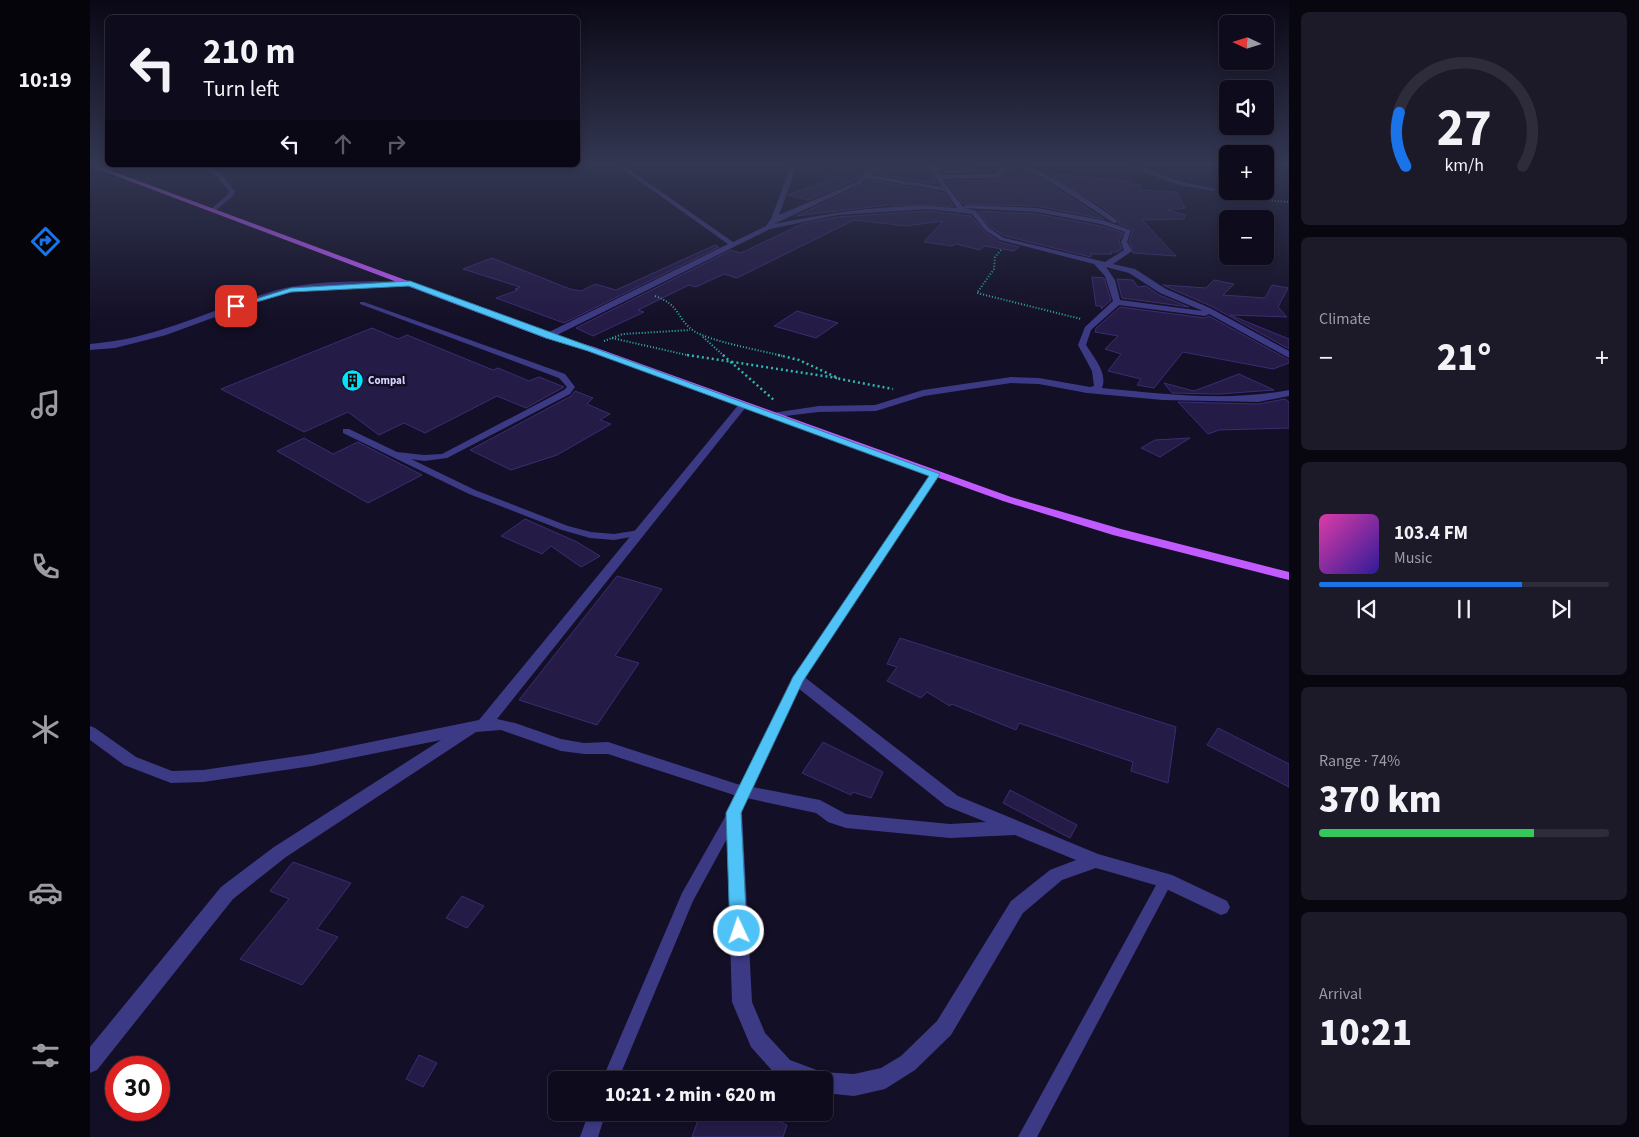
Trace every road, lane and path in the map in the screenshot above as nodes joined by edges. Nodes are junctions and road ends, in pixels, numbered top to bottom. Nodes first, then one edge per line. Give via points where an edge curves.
1 (229, 216) edge
2 (692, 216) edge
3 (775, 216) edge
4 (783, 216) edge
5 (822, 216) edge
6 (978, 216) edge
7 (1070, 216) edge
8 (1106, 216) edge
9 (774, 220) junction
10 (768, 227) junction
11 (1129, 231) junction
12 (1010, 241) junction
13 (732, 244) junction
14 (1097, 264) junction
15 (1111, 266) junction
16 (410, 284) junction
17 (636, 292) junction
18 (1118, 302) junction
19 (362, 303) dead end
20 (1091, 323) junction
21 (1230, 323) junction
22 (690, 330) junction
23 (701, 335) junction
24 (548, 336) junction
25 (612, 338) junction
26 (90, 347) edge
27 (591, 349) junction
28 (1289, 355) edge
29 (731, 362) junction
30 (840, 379) junction
31 (1092, 390) junction
32 (923, 393) junction
33 (1289, 393) edge
34 (743, 405) junction
35 (791, 413) junction
36 (772, 416) junction
37 (346, 431) dead end
38 (397, 455) junction
39 (935, 474) junction
40 (639, 533) junction
41 (1289, 576) edge
42 (798, 680) junction
43 (478, 726) junction
44 (90, 732) edge
45 (744, 791) junction
46 (734, 813) junction
47 (1015, 828) junction
48 (1096, 861) junction
49 (1166, 880) junction
50 (1221, 907) dead end
51 (90, 1063) edge
52 (614, 1071) edge
53 (791, 1071) edge
54 (833, 1083) edge
55 (595, 1121) edge
56 (589, 1137) edge
57 (1027, 1137) edge

1 - 16 main road
2 - 13 street
3 - 9 street
4 - 9 street
5 - 10 street
6 - 12 street via 993,234
7 - 11 street
8 - 11 street
9 - 10 street
10 - 13 street
11 - 15 street via 1124,242 1128,251 1108,263
12 - 14 street
12 - 20 path via 994,257 994,269 977,293
13 - 17 street
14 - 15 street
14 - 18 street via 1107,271
15 - 21 street via 1139,275 1163,291
16 - 24 main road
16 - 26 street via 291,290 245,303 158,336 125,344
17 - 22 path via 664,298 676,306
17 - 24 street
18 - 20 street
18 - 21 street via 1200,312
19 - 38 lane via 562,376 570,387 567,392 444,456
20 - 31 street via 1082,345 1099,375 1098,387
21 - 28 street
22 - 23 path
22 - 25 path via 623,334
23 - 29 path
23 - 30 path via 799,360
24 - 27 main road
25 - 27 path
25 - 29 path via 698,358
27 - 34 main road
29 - 30 path
29 - 35 path via 744,377
30 - 32 path
31 - 32 street via 1027,380
31 - 33 street via 1163,397 1258,399
32 - 35 street via 876,408
34 - 36 main road
34 - 40 street
35 - 36 street
36 - 39 main road
37 - 38 lane
38 - 40 lane via 472,492 565,528 614,538
39 - 41 main road via 1117,532
39 - 42 lane
40 - 43 street
42 - 45 lane
42 - 47 street via 952,801
43 - 44 street via 312,760 203,776 171,776 130,761
43 - 45 street via 508,725 572,748 608,748
43 - 51 street via 280,852 227,893
45 - 46 lane
45 - 47 street via 820,807 846,821 950,831
46 - 52 lane via 687,898
46 - 53 street via 742,1002 758,1040 783,1068
47 - 48 street
48 - 49 street
48 - 54 street via 1056,875 1017,907 944,1028 908,1063 885,1078 854,1085
49 - 50 street
49 - 57 lane
55 - 56 lane

